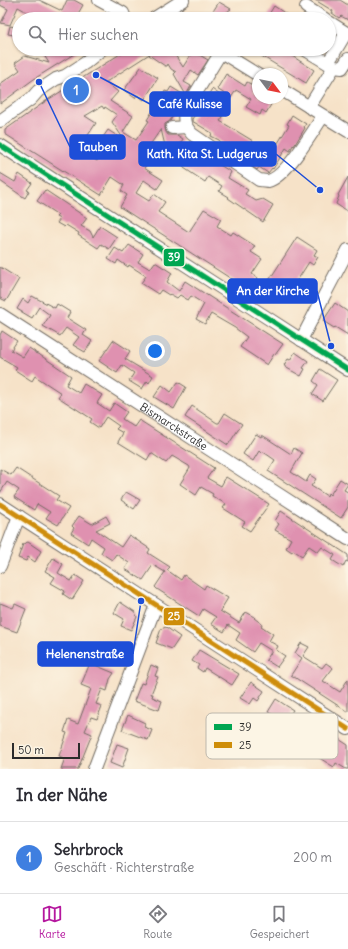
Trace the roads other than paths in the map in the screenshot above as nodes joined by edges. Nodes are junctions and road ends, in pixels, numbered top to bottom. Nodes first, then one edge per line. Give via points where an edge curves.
1 (98, 0) edge
2 (183, 0) edge
3 (306, 7) dead end
4 (121, 12) edge
5 (172, 12) edge
6 (314, 12) edge
7 (336, 26) edge
8 (347, 33) edge
9 (336, 55) edge
10 (93, 56) edge
11 (216, 56) edge
12 (227, 56) edge
13 (316, 56) edge
14 (336, 56) edge
15 (348, 59) edge
16 (331, 65) junction
17 (252, 71) edge
18 (288, 94) edge
19 (309, 107) junction
20 (323, 116) junction
21 (0, 121) edge
22 (186, 127) junction
23 (172, 128) dead end
24 (348, 131) edge
25 (0, 145) edge
26 (348, 250) edge
27 (0, 314) edge
28 (301, 340) junction
29 (348, 370) edge
30 (0, 504) edge
31 (19, 516) junction
32 (348, 539) edge
33 (0, 566) edge
34 (156, 604) junction
35 (323, 713) edge
36 (338, 722) edge
37 (348, 729) edge
38 (94, 769) edge

1 - 4 street
2 - 5 street
3 - 6 street
7 - 8 street
8 - 9 street
10 - 21 street via 65,76 52,81
11 - 22 street via 185,111 183,121
12 - 17 street
13 - 16 street
14 - 16 street
15 - 16 street via 342,68
16 - 19 street
18 - 19 street
19 - 20 street
20 - 22 street via 302,148 278,176 268,181 259,180 203,142
20 - 24 street
22 - 23 street
25 - 28 street
26 - 28 street
27 - 32 street, Bismarckstraße
28 - 29 street
30 - 31 street
31 - 33 street
31 - 34 street
34 - 35 street
34 - 38 street
36 - 37 street

